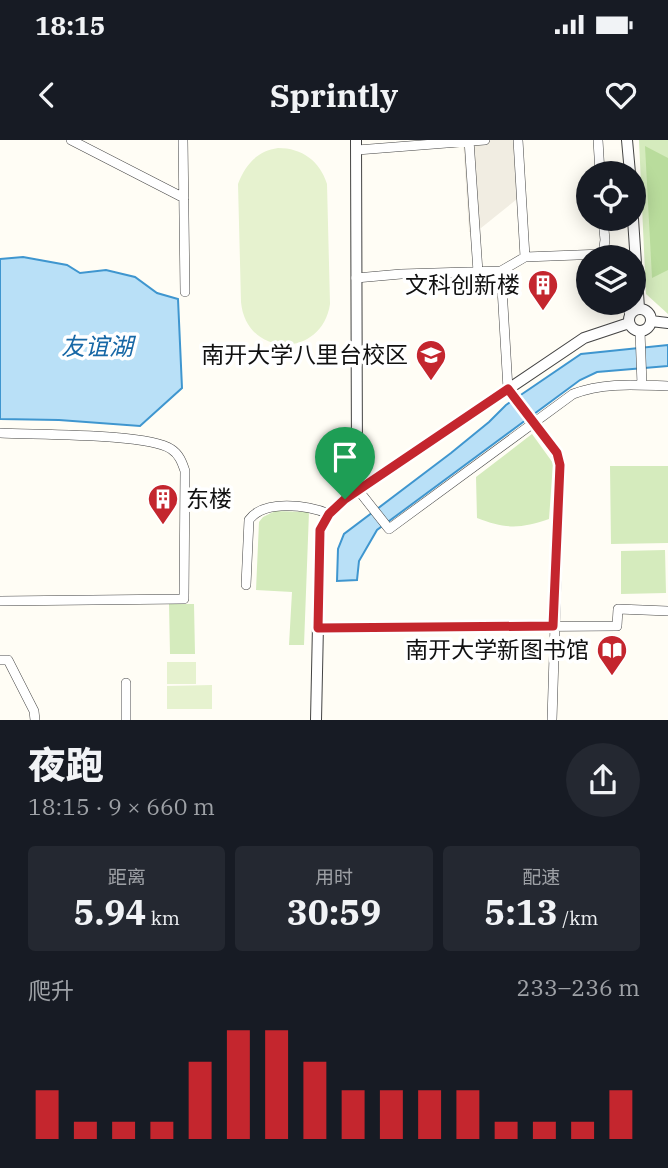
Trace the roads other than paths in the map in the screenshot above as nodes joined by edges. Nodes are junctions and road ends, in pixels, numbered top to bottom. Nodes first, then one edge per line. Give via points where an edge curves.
1 (71, 140) edge
2 (183, 140) edge
3 (485, 140) edge
4 (518, 140) edge
5 (598, 140) edge
6 (627, 140) edge
7 (469, 141) edge
8 (357, 145) edge
9 (599, 161) edge
10 (629, 161) edge
11 (184, 198) junction
12 (576, 256) edge
13 (525, 257) junction
14 (501, 271) junction
15 (478, 272) junction
16 (356, 278) junction
17 (185, 292) dead end
18 (646, 313) edge
19 (633, 315) joint
20 (650, 321) junction
21 (668, 323) edge
22 (640, 331) junction
23 (642, 385) junction
24 (668, 386) edge
25 (508, 389) junction
26 (535, 423) junction
27 (0, 433) edge
28 (359, 491) junction
29 (345, 499) junction
30 (329, 514) junction
31 (246, 585) dead end
32 (0, 601) edge
33 (668, 611) edge
34 (553, 626) junction
35 (318, 628) junction
36 (0, 660) edge
37 (126, 683) dead end
38 (35, 720) edge
39 (127, 720) edge
40 (316, 720) edge
41 (551, 720) edge

1 - 11 street
2 - 11 street
3 - 7 street
4 - 13 street
5 - 9 street
6 - 10 street
7 - 8 street
7 - 15 street
8 - 16 street
11 - 17 street
12 - 13 street
13 - 14 street
14 - 15 street
14 - 25 street
15 - 16 street
16 - 29 street via 357,461
18 - 20 street
19 - 22 street via 631,328
19 - 25 street via 583,338
20 - 21 street
20 - 22 street
22 - 23 street
23 - 24 street
23 - 26 street via 592,387 573,394
25 - 26 street
25 - 28 street
26 - 28 street via 388,529
26 - 34 street via 557,453 560,465
27 - 32 street via 148,441 173,450 185,471 184,599
28 - 29 street
29 - 30 street
30 - 31 street via 293,507 255,513 249,520
30 - 35 street via 320,530
33 - 34 street via 618,609 617,626
34 - 35 street
34 - 41 street
35 - 40 street
36 - 38 street via 8,660
37 - 39 street

